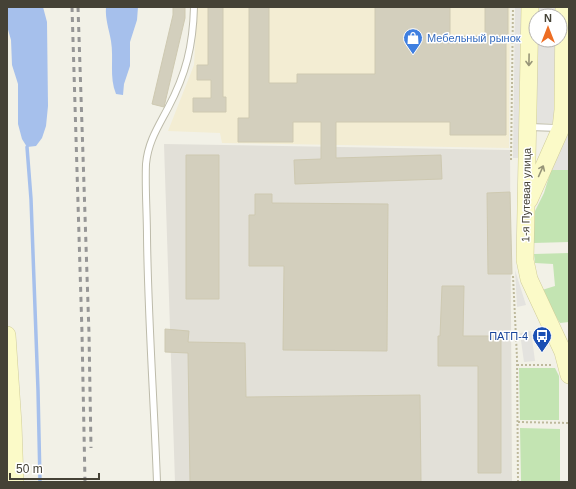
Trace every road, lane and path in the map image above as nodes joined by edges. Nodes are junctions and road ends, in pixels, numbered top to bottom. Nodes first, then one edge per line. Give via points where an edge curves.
1 (194, 7) edge
2 (530, 7) edge
3 (564, 7) edge
4 (527, 127) junction
5 (565, 128) edge
6 (526, 207) junction
7 (7, 335) edge
8 (517, 365) dead end
9 (551, 365) dead end
10 (569, 375) edge
11 (518, 422) dead end
12 (569, 423) edge
13 (15, 482) edge
14 (157, 482) edge

1 - 14 lane via 194,28 187,64 157,127 146,163 148,293
2 -> 4 street, 1-я Путевая улица
3 - 5 street
4 - 5 lane
4 - 6 street, 1-я Путевая улица
6 -> 5 street
6 - 10 street, 1-я Путевая улица via 525,260 529,279 563,352
7 - 13 street
8 - 9 path
11 - 12 path

